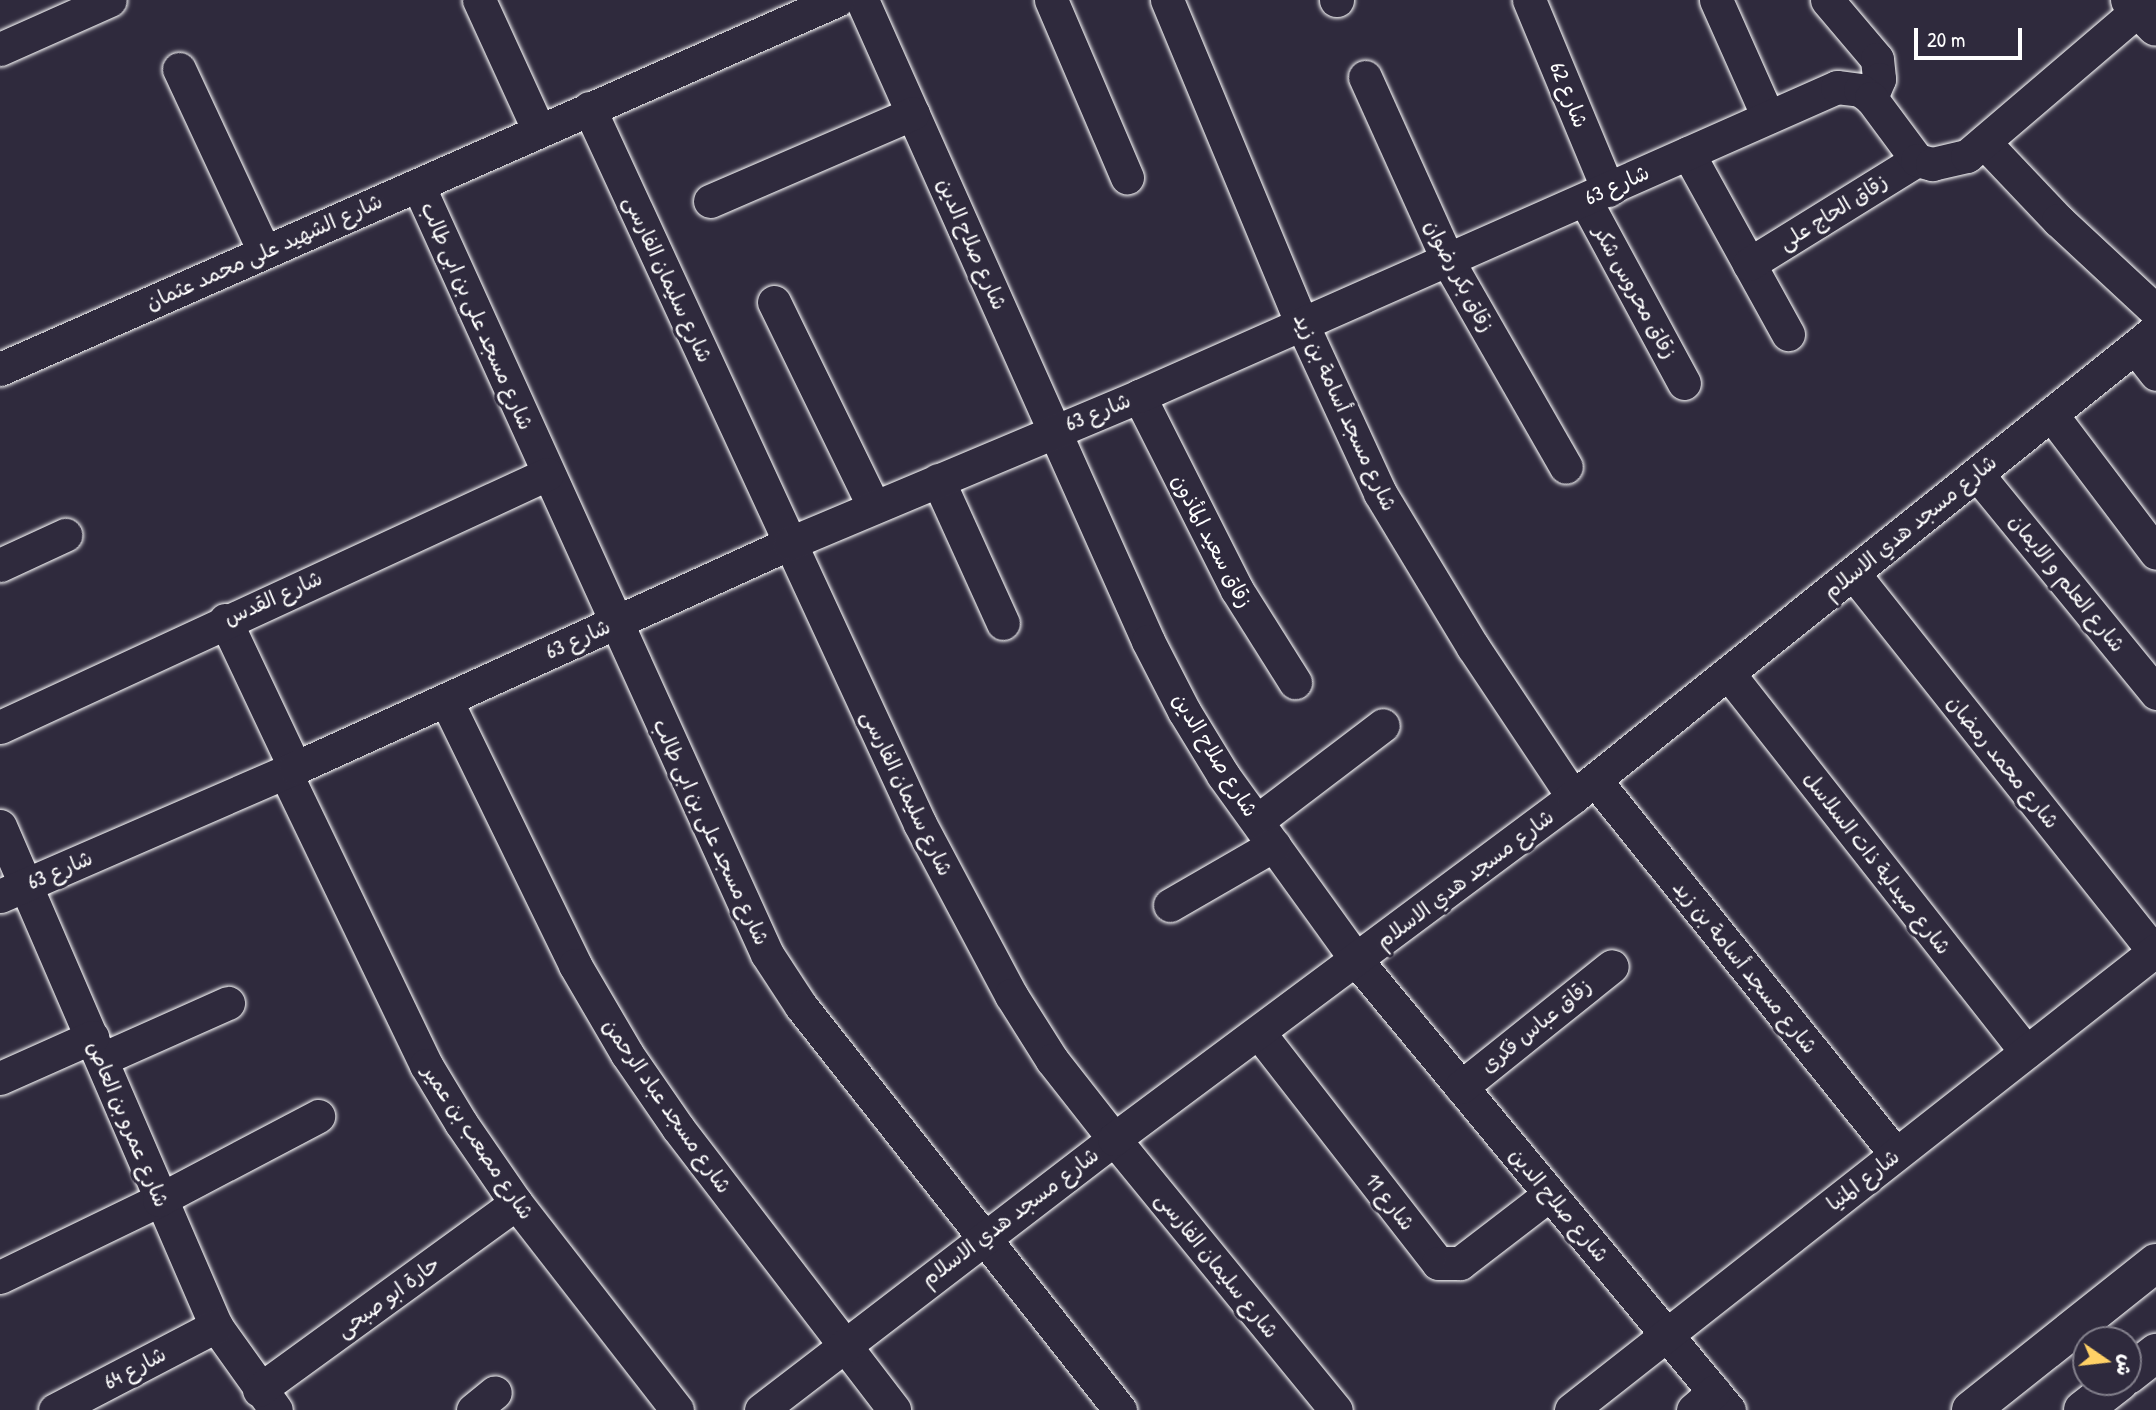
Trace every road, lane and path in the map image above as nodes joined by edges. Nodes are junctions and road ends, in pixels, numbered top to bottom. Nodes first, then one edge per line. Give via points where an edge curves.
1 (110, 0) edge
2 (479, 0) edge
3 (837, 0) edge
4 (862, 0) edge
5 (1051, 0) edge
6 (1167, 0) edge
7 (1529, 0) edge
8 (1716, 0) edge
9 (1827, 0) edge
10 (2142, 12) edge
11 (0, 49) edge
12 (179, 69) dead end
13 (1365, 77) dead end
14 (1871, 98) junction
15 (589, 108) junction
16 (913, 113) junction
17 (1768, 117) junction
18 (539, 131) junction
19 (1984, 142) junction
20 (1688, 153) junction
21 (1917, 160) junction
22 (1127, 177) dead end
23 (418, 185) junction
24 (1596, 195) junction
25 (710, 201) dead end
26 (264, 251) junction
27 (1448, 261) junction
28 (1749, 264) junction
29 (774, 302) dead end
30 (2156, 311) edge
31 (1302, 324) junction
32 (1788, 334) dead end
33 (2146, 339) edge
34 (0, 369) edge
35 (2156, 374) edge
36 (1685, 383) dead end
37 (1139, 396) junction
38 (2051, 414) junction
39 (1055, 429) junction
40 (1566, 467) dead end
41 (547, 474) junction
42 (1977, 474) junction
43 (938, 480) junction
44 (874, 508) junction
45 (65, 535) dead end
46 (790, 543) junction
47 (2156, 553) edge
48 (0, 565) edge
49 (1853, 573) junction
50 (225, 620) junction
51 (615, 623) junction
52 (1003, 623) dead end
53 (1728, 673) junction
54 (1294, 682) dead end
55 (2156, 693) edge
56 (446, 700) junction
57 (1383, 725) dead end
58 (0, 727) edge
59 (290, 770) junction
60 (1584, 789) junction
61 (0, 826) edge
62 (1265, 833) junction
63 (13, 891) edge
64 (1170, 905) dead end
65 (2155, 951) edge
66 (1357, 961) junction
67 (1612, 966) dead end
68 (228, 1003) dead end
69 (1259, 1033) junction
70 (97, 1048) junction
71 (2026, 1052) junction
72 (0, 1078) edge
73 (1461, 1087) junction
74 (318, 1116) dead end
75 (1114, 1139) junction
76 (1896, 1154) junction
77 (1550, 1194) junction
78 (159, 1200) junction
79 (516, 1203) junction
80 (984, 1237) junction
81 (2156, 1263) edge
82 (0, 1277) edge
83 (216, 1326) junction
84 (1667, 1335) junction
85 (843, 1343) junction
86 (2156, 1353) edge
87 (2142, 1364) edge
88 (2101, 1396) edge
89 (267, 1400) edge
90 (1712, 1404) edge
91 (55, 1410) edge
92 (677, 1410) edge
93 (761, 1410) edge
94 (894, 1410) edge
95 (1120, 1410) edge
96 (1336, 1410) edge
97 (1571, 1410) edge
98 (1971, 1410) edge
99 (2083, 1410) edge

1 - 11 street
2 - 18 street
3 - 15 street, شارع الشهيد على محمد عثمان
4 - 16 street, شارع صلاح الدين
5 - 22 street
6 - 31 street, شارع مسجد أسامة بن زيد
7 - 24 street, شارع 62
8 - 17 street
9 - 14 street via 1877,59 1879,79
10 - 19 street
12 - 26 street
13 - 27 street, زقاق بكر رضوان
14 - 17 street, شارع 63 via 1860,90 1837,87
14 - 21 street
15 - 18 street, شارع الشهيد على محمد عثمان
15 - 46 street, شارع سليمان الفارسى
16 - 25 street
16 - 39 street, شارع صلاح الدين
17 - 20 street, شارع 63
18 - 23 street, شارع الشهيد على محمد عثمان
19 - 21 street via 1950,163
19 - 30 street
20 - 24 street, شارع 63
20 - 28 street
21 - 28 street, زقاق الحاج على
23 - 26 street, شارع الشهيد على محمد عثمان
23 - 41 street, شارع مسجد على بن ابى طالب
24 - 27 street, شارع 63
24 - 36 street, زقاق محروس شكر
26 - 34 street, شارع الشهيد على محمد عثمان
27 - 31 street, شارع 63
27 - 40 street, زقاق بكر رضوان
28 - 32 street
29 - 44 street
31 - 37 street, شارع 63
31 - 60 street, شارع مسجد أسامة بن زيد via 1380,493 1473,647
33 - 35 street
33 - 38 street, شارع مسجد هدي الاسلام
37 - 39 street, شارع 63
37 - 54 street, زقاق سعيد المأذون via 1237,590
38 - 42 street, شارع مسجد هدي الاسلام
38 - 47 street
39 - 43 street, شارع 63
39 - 62 street, شارع صلاح الدين via 1148,641 1184,711
41 - 50 street, شارع القدس
41 - 51 street, شارع مسجد على بن ابى طالب
42 - 49 street, شارع مسجد هدي الاسلام
42 - 55 street, شارع العلم و الايمان
43 - 44 street, شارع 63
43 - 52 street
44 - 46 street, شارع 63
45 - 48 street
46 - 51 street, شارع 63
46 - 75 street, شارع سليمان الفارسى via 920,824 975,929 1052,1060
49 - 53 street, شارع مسجد هدي الاسلام
49 - 65 street, شارع محمد رمضان
50 - 58 street, شارع القدس
50 - 59 street, شارع مصعب بن عمير
51 - 56 street, شارع 63
51 - 80 street, شارع مسجد على بن ابى طالب via 767,954 801,1006
53 - 60 street, شارع مسجد هدي الاسلام
53 - 71 street, شارع صيدلية ذات السلاسل
56 - 59 street, شارع 63
56 - 85 street, شارع مسجد عباد الرحمن via 575,965 626,1054
57 - 62 street
59 - 63 street, شارع 63
59 - 79 street, شارع مصعب بن عمير via 426,1065
60 - 66 street, شارع مسجد هدي الاسلام
60 - 76 street, شارع مسجد أسامة بن زيد
61 - 63 street, شارع عمرو بن العاص
62 - 64 street
62 - 66 street, شارع صلاح الدين
63 - 70 street, شارع عمرو بن العاص
65 - 71 street, شارع المنيا
66 - 69 street, شارع مسجد هدي الاسلام
66 - 73 street, شارع صلاح الدين
67 - 73 street, زقاق عباس فكرى
68 - 70 street
69 - 75 street, شارع مسجد هدي الاسلام
69 - 77 street, شارع 11 via 1438,1263 1460,1263
70 - 72 street
70 - 78 street, شارع عمرو بن العاص
71 - 76 street, شارع المنيا
73 - 77 street, شارع صلاح الدين
74 - 78 street
75 - 80 street, شارع مسجد هدي الاسلام
75 - 96 street, شارع سليمان الفارسى
76 - 84 street, شارع المنيا
77 - 84 street, شارع صلاح الدين
78 - 82 street
78 - 83 street, شارع عمرو بن العاص
79 - 89 street, حارة ابو صبحى
79 - 92 street, شارع مصعب بن عمير
80 - 85 street, شارع مسجد هدي الاسلام
80 - 95 street, شارع مسجد على بن ابى طالب
81 - 98 street
83 - 89 street, شارع عمرو بن العاص
83 - 91 street, شارع 64
84 - 90 street, شارع صلاح الدين
84 - 97 street, شارع المنيا
85 - 93 street, شارع مسجد هدي الاسلام
85 - 94 street, شارع مسجد عباد الرحمن
86 - 87 street
88 - 99 street

